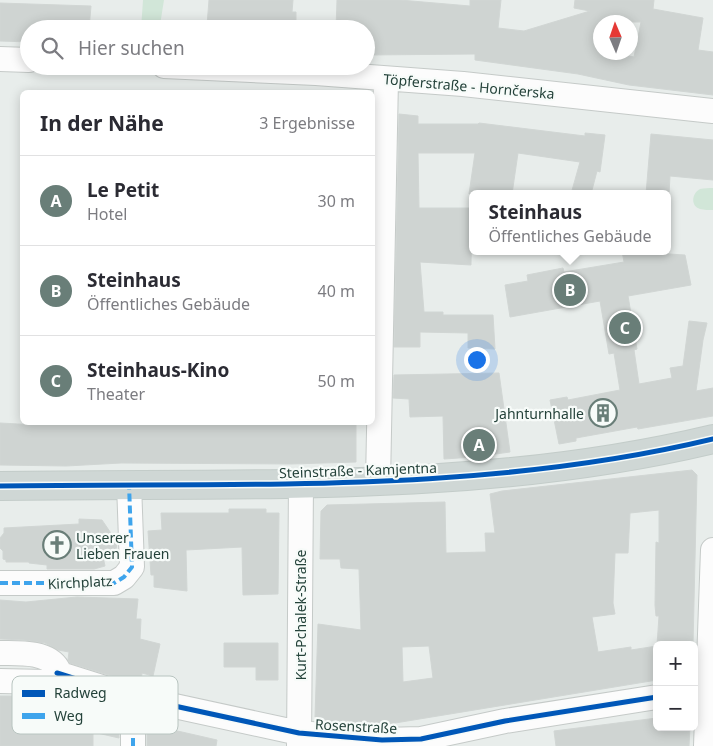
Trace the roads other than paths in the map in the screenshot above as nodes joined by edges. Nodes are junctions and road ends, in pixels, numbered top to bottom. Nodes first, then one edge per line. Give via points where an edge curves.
1 (0, 59) edge
2 (20, 60) edge
3 (339, 75) edge
4 (386, 79) junction
5 (713, 111) edge
6 (713, 439) edge
7 (378, 482) junction
8 (301, 483) junction
9 (129, 484) junction
10 (0, 486) edge
11 (713, 550) edge
12 (0, 583) edge
13 (0, 653) edge
14 (57, 673) joint
15 (66, 676) edge
16 (705, 692) edge
17 (653, 698) edge
18 (178, 709) edge
19 (299, 740) edge
20 (706, 746) edge

1 - 2 street
3 - 4 street, Töpferstraße - Hornčerska
4 - 5 street, Töpferstraße - Hornčerska
4 - 7 street
6 - 7 main road, Steinstraße - Kamjentna via 673,449 539,469
7 - 8 main road, Steinstraße - Kamjentna
8 - 9 main road, Steinstraße - Kamjentna
8 - 19 street, Kurt-Pchalek-Straße
9 - 10 main road, Steinstraße - Kamjentna
9 - 12 street, Kirchplatz via 132,567 124,577 114,583
11 - 16 street
13 - 14 street via 42,657 55,665
14 - 15 street, Rosenstraße
16 - 20 street
17 - 19 street, Rosenstraße via 505,721 421,739
18 - 19 street, Rosenstraße

